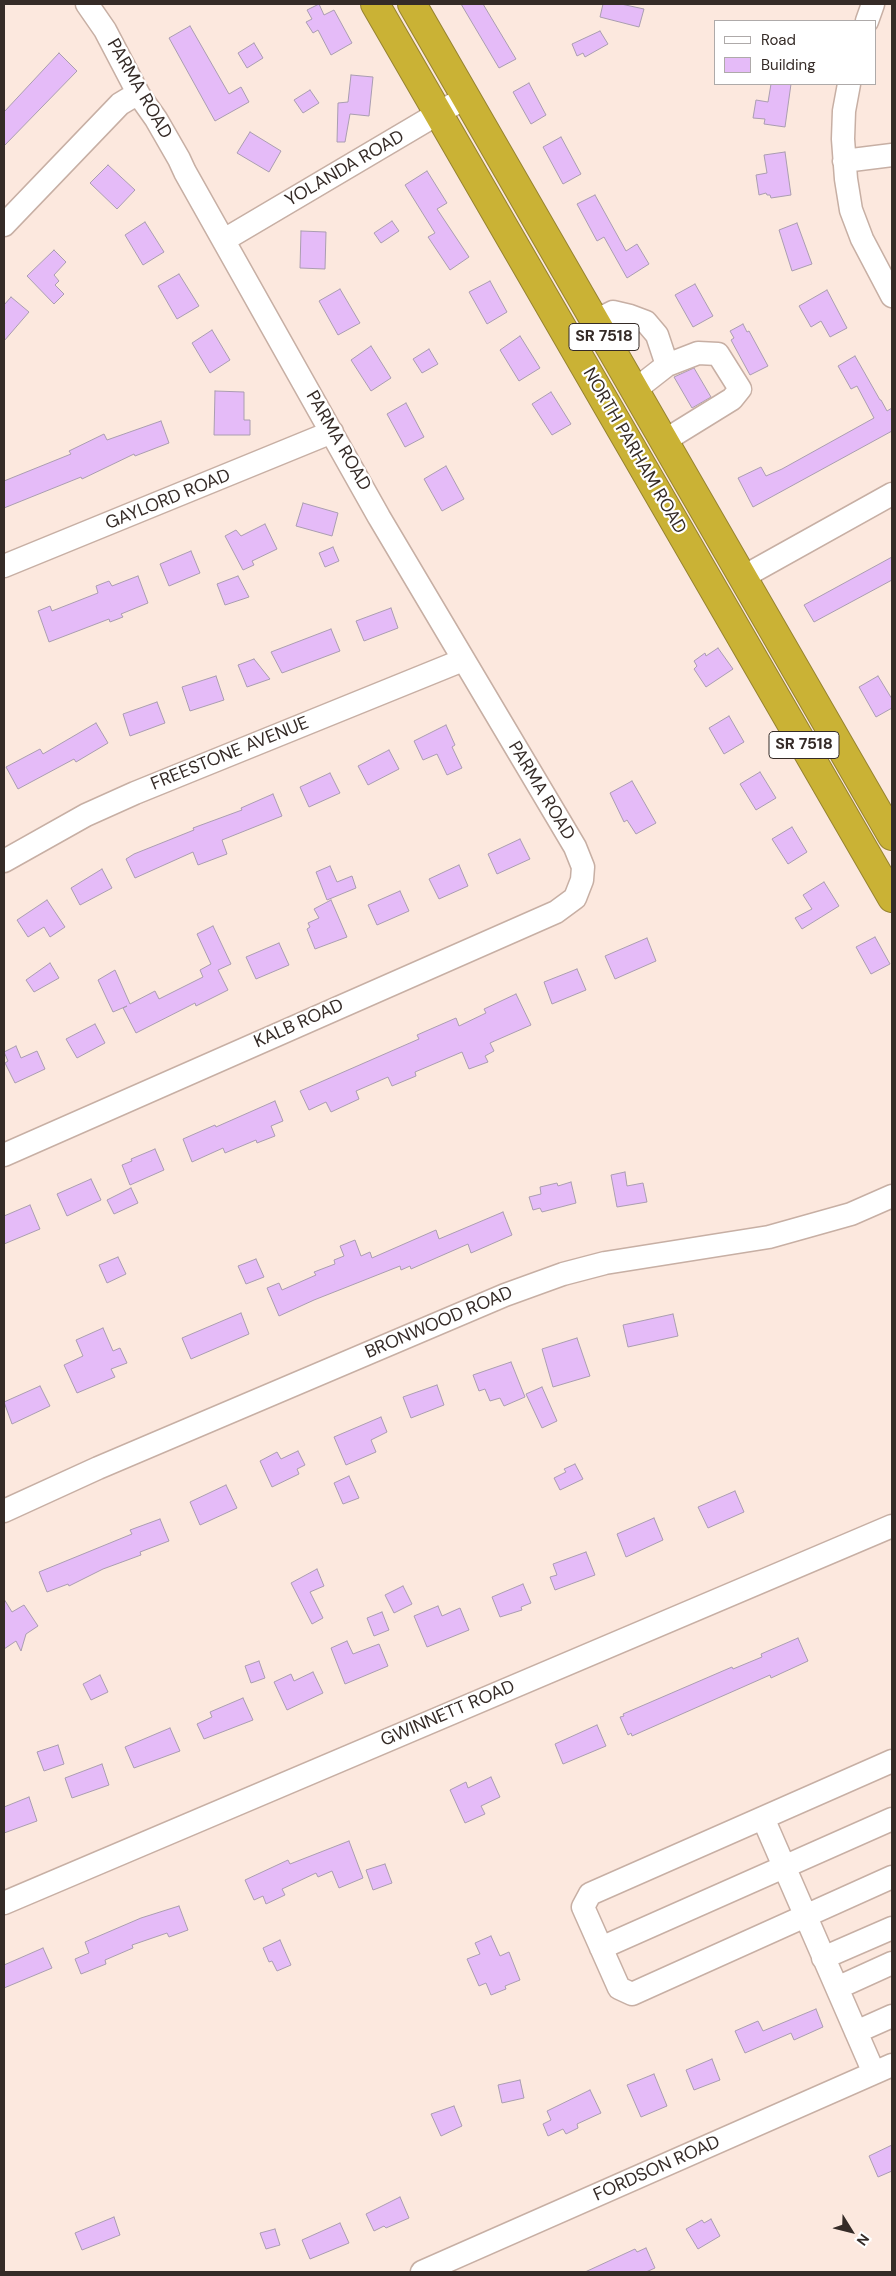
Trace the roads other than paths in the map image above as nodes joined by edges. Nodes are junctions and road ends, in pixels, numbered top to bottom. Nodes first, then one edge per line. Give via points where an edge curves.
1 (87, 4) edge
2 (375, 4) edge
3 (412, 4) edge
4 (873, 4) edge
5 (867, 20) edge
6 (849, 85) edge
7 (139, 96) junction
8 (466, 97) junction
9 (438, 114) junction
10 (892, 155) edge
11 (844, 161) junction
12 (4, 225) edge
13 (224, 240) junction
14 (892, 296) edge
15 (595, 321) junction
16 (667, 365) junction
17 (635, 390) junction
18 (332, 432) junction
19 (664, 441) junction
20 (892, 494) edge
21 (4, 566) edge
22 (742, 577) junction
23 (716, 592) junction
24 (463, 660) junction
25 (892, 836) edge
26 (4, 861) edge
27 (582, 880) joint
28 (892, 898) edge
29 (4, 1155) edge
30 (892, 1196) edge
31 (4, 1511) edge
32 (892, 1526) edge
33 (892, 1761) edge
34 (763, 1818) junction
35 (892, 1819) edge
36 (784, 1867) junction
37 (892, 1877) edge
38 (4, 1903) edge
39 (805, 1916) junction
40 (892, 1928) edge
41 (601, 1948) junction
42 (823, 1958) junction
43 (892, 1963) edge
44 (837, 1988) junction
45 (892, 2016) edge
46 (856, 2032) junction
47 (883, 2069) edge
48 (422, 2272) edge

1 - 7 street, PARMA ROAD via 106,30
2 - 9 highway, NORTH PARHAM ROAD / SR 7518
3 - 8 highway, NORTH PARHAM ROAD / SR 7518
4 - 5 street
6 - 11 street via 844,111
7 - 12 street via 120,104
7 - 13 street, PARMA ROAD via 156,119
8 - 9 street, YOLANDA ROAD
8 - 15 highway, NORTH PARHAM ROAD / SR 7518
9 - 13 street, YOLANDA ROAD
9 - 23 highway, NORTH PARHAM ROAD / SR 7518
10 - 11 street
11 - 14 street via 852,210 862,240
13 - 18 street, PARMA ROAD
15 - 16 street via 613,312 646,322 657,335
15 - 17 highway, NORTH PARHAM ROAD / SR 7518
16 - 17 street
16 - 19 street via 698,353 718,354 740,388 732,399
17 - 19 highway, NORTH PARHAM ROAD / SR 7518
18 - 21 street, GAYLORD ROAD
18 - 24 street, PARMA ROAD
19 - 22 highway, NORTH PARHAM ROAD / SR 7518
20 - 22 street
22 - 23 highway
22 - 25 highway, NORTH PARHAM ROAD / SR 7518
23 - 28 highway, NORTH PARHAM ROAD / SR 7518
24 - 26 street, FREESTONE AVENUE via 135,792
24 - 27 street, PARMA ROAD via 575,847 583,867
27 - 29 street, KALB ROAD via 574,898 556,912
30 - 31 street, BRONWOOD ROAD via 842,1217 769,1238 605,1264 563,1274 513,1292
32 - 38 street, GWINNETT ROAD
33 - 34 street
34 - 36 street
34 - 41 street via 590,1894 583,1908
35 - 36 street
36 - 39 street
36 - 41 street
37 - 39 street
39 - 41 street via 632,1994 619,1988
39 - 42 street
40 - 42 street
42 - 44 street
43 - 44 street
44 - 46 street
45 - 46 street
46 - 47 street
47 - 48 street, FORDSON ROAD

